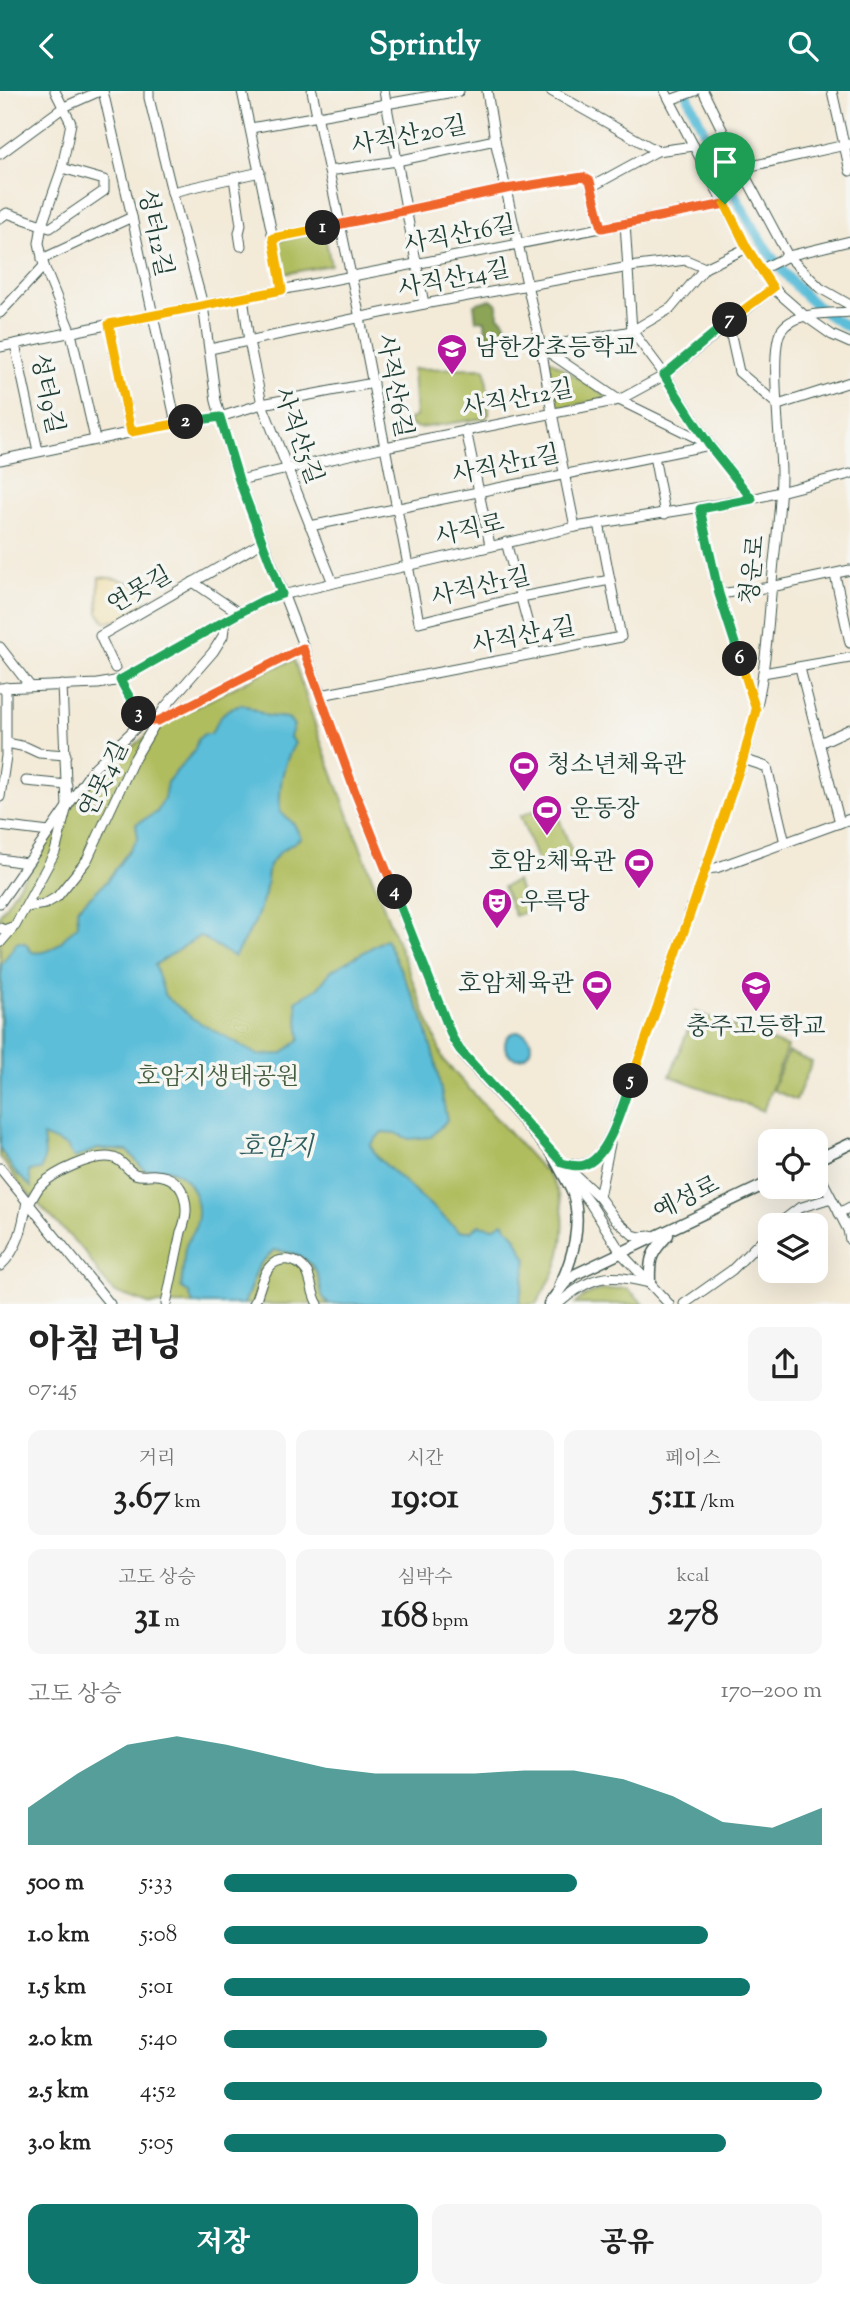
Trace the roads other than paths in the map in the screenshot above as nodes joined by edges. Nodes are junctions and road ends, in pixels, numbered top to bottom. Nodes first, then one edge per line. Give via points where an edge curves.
1 (55, 91) edge
2 (101, 91) edge
3 (149, 91) edge
4 (242, 91) edge
5 (312, 91) edge
6 (384, 91) edge
7 (459, 91) edge
8 (487, 91) edge
9 (551, 91) edge
10 (665, 91) edge
11 (695, 91) edge
12 (703, 91) edge
13 (832, 91) edge
14 (670, 100) junction
15 (387, 104) junction
16 (64, 107) junction
17 (317, 115) junction
18 (251, 128) junction
19 (495, 140) junction
20 (847, 145) edge
21 (694, 146) junction
22 (657, 151) junction
23 (0, 154) edge
24 (397, 161) junction
25 (62, 168) junction
26 (741, 168) junction
27 (330, 171) junction
28 (850, 171) edge
29 (260, 172) junction
30 (710, 174) junction
31 (234, 178) junction
32 (592, 187) junction
33 (506, 189) junction
34 (172, 192) junction
35 (725, 204) junction
36 (407, 211) junction
37 (132, 217) junction
38 (0, 218) edge
39 (625, 223) junction
40 (42, 225) junction
41 (340, 225) junction
42 (602, 228) junction
43 (273, 238) junction
44 (850, 241) edge
45 (519, 244) junction
46 (241, 246) dead end
47 (747, 248) junction
48 (788, 256) junction
49 (43, 263) junction
50 (417, 264) junction
51 (629, 267) junction
52 (705, 268) junction
53 (760, 270) junction
54 (351, 277) junction
55 (529, 285) junction
56 (773, 288) junction
57 (282, 290) junction
58 (243, 297) junction
59 (424, 304) junction
60 (203, 305) junction
61 (850, 305) edge
62 (850, 312) edge
63 (0, 313) edge
64 (152, 316) junction
65 (805, 316) junction
66 (360, 318) junction
67 (729, 322) junction
68 (109, 324) junction
69 (632, 331) junction
70 (71, 333) junction
71 (249, 341) junction
72 (850, 343) edge
73 (15, 344) junction
74 (0, 347) edge
75 (541, 347) junction
76 (210, 349) junction
77 (664, 375) junction
78 (850, 382) edge
79 (373, 383) junction
80 (619, 400) junction
81 (262, 404) junction
82 (778, 405) junction
83 (552, 413) junction
84 (220, 417) junction
85 (176, 423) junction
86 (466, 430) junction
87 (131, 432) junction
88 (94, 439) junction
89 (709, 445) junction
90 (386, 447) junction
91 (38, 451) junction
92 (654, 456) junction
93 (0, 460) edge
94 (287, 468) junction
95 (564, 473) junction
96 (850, 474) edge
97 (239, 480) junction
98 (479, 491) junction
99 (780, 492) junction
100 (752, 499) junction
101 (397, 508) junction
102 (700, 509) junction
103 (665, 514) junction
104 (599, 523) junction
105 (310, 526) junction
106 (575, 527) junction
107 (263, 542) junction
108 (506, 542) junction
109 (490, 545) junction
110 (407, 565) junction
111 (850, 570) edge
112 (835, 575) junction
113 (610, 580) junction
114 (193, 582) junction
115 (332, 583) junction
116 (771, 587) junction
117 (282, 594) junction
118 (719, 594) junction
119 (521, 597) junction
120 (239, 613) junction
121 (225, 621) junction
122 (850, 643) edge
123 (0, 647) edge
124 (303, 648) junction
125 (536, 654) junction
126 (850, 658) edge
127 (116, 668) dead end
128 (800, 668) junction
129 (763, 673) junction
130 (120, 680) junction
131 (62, 685) junction
132 (30, 686) junction
133 (3, 688) edge
134 (321, 695) junction
135 (756, 710) junction
136 (144, 721) junction
137 (158, 721) junction
138 (850, 729) edge
139 (7, 743) junction
140 (820, 743) junction
141 (66, 755) junction
142 (3, 756) edge
143 (743, 759) junction
144 (26, 781) dead end
145 (67, 785) junction
146 (0, 797) edge
147 (66, 806) junction
148 (845, 821) edge
149 (0, 826) edge
150 (49, 832) junction
151 (785, 843) junction
152 (0, 859) edge
153 (26, 863) junction
154 (705, 869) junction
155 (0, 903) edge
156 (26, 908) junction
157 (15, 926) junction
158 (0, 928) edge
159 (0, 943) edge
160 (613, 1130) junction
161 (850, 1144) edge
162 (828, 1154) edge
163 (558, 1159) junction
164 (0, 1168) edge
165 (758, 1188) edge
166 (828, 1192) edge
167 (599, 1197) junction
168 (831, 1198) junction
169 (28, 1203) junction
170 (850, 1207) edge
171 (793, 1213) edge
172 (839, 1213) junction
173 (673, 1230) junction
174 (850, 1240) edge
175 (758, 1244) edge
176 (622, 1254) junction
177 (0, 1266) edge
178 (650, 1283) junction
179 (554, 1302) edge
180 (110, 1304) edge
181 (166, 1304) edge
182 (254, 1304) edge
183 (318, 1304) edge
184 (669, 1304) edge
185 (684, 1304) edge

1 - 16 street
2 - 16 street
2 - 37 street, 성터12길
3 - 34 street
4 - 18 street
5 - 17 street, 사직산6길
6 - 15 street
7 - 15 street
8 - 19 street
9 - 22 street
10 - 14 street
11 - 14 street
12 - 26 street
13 - 20 street
14 - 21 street
15 - 17 street
15 - 24 street
16 - 23 street
16 - 25 street via 71,123
17 - 18 street
17 - 27 street, 사직산6길
18 - 29 street
19 - 24 street, 사직산20길
19 - 33 street
20 - 26 street
20 - 28 street
21 - 22 street
21 - 30 street
22 - 32 street
24 - 27 street, 사직산20길
24 - 36 street
25 - 40 street
25 - 40 street via 104,180 104,191 50,228
26 - 30 street
26 - 48 street
27 - 41 street, 사직산6길
29 - 31 street
29 - 43 street
30 - 35 street
31 - 34 street
31 - 46 street
32 - 33 street via 583,177
32 - 42 street
33 - 36 street
33 - 45 street
34 - 60 street
35 - 39 street, 사직산16길
35 - 47 street
36 - 41 street
36 - 50 street
37 - 49 street
37 - 64 street, 성터12길
38 - 40 street via 7,213
39 - 42 street, 사직산16길
39 - 51 street
40 - 49 street
41 - 43 street
41 - 54 street, 사직산6길
42 - 45 street, 사직산16길
43 - 57 street
44 - 48 street
45 - 50 street, 사직산16길
45 - 55 street
47 - 52 street
47 - 53 street
48 - 53 street
48 - 61 street via 820,288
49 - 63 street
49 - 70 street
50 - 54 street, 사직산16길
50 - 59 street
51 - 52 street, 사직산14길 via 686,260
51 - 55 street, 사직산14길
51 - 69 street
52 - 69 street via 671,308
53 - 56 street
54 - 57 street, 사직산16길
54 - 66 street, 사직산6길
55 - 59 street, 사직산14길
55 - 75 street
56 - 65 street
56 - 67 street, 사직산12길
57 - 58 street, 사직산16길
58 - 60 street, 사직산16길
58 - 71 street, 사직산5길
59 - 66 street, 사직산14길
60 - 64 street, 사직산16길
60 - 76 street
62 - 65 street
64 - 68 street, 사직산16길
64 - 85 street, 성터12길
65 - 72 street
65 - 82 street via 781,331 775,369
66 - 71 street, 사직산14길
66 - 79 street, 사직산6길
67 - 77 street, 사직산12길
67 - 82 street via 738,372
68 - 70 street, 사직산16길
68 - 87 street
69 - 75 street
69 - 77 street
70 - 73 street, 사직산16길
70 - 88 street
71 - 76 street, 사직산14길
71 - 81 street, 사직산5길
73 - 74 street, 사직산16길
73 - 91 street, 성터9길
75 - 80 street
75 - 83 street
76 - 84 street
77 - 80 street, 사직산12길
77 - 89 street
78 - 82 street
79 - 81 street
79 - 90 street, 사직산6길
80 - 83 street, 사직산12길
80 - 89 street
81 - 84 street
81 - 94 street, 사직산5길
82 - 99 street
83 - 86 street, 사직산12길
83 - 95 street
84 - 85 street
84 - 97 street
85 - 87 street
86 - 90 street, 사직산12길
86 - 98 street
87 - 88 street
88 - 91 street
89 - 92 street, 사직산11길
89 - 100 street
90 - 94 street, 사직산12길
90 - 101 street, 사직산6길
91 - 93 street
92 - 95 street, 사직산11길
92 - 103 street
94 - 97 street, 사직산12길
94 - 105 street, 사직산5길
95 - 98 street, 사직산11길
95 - 106 street
96 - 99 street, 사직로
97 - 107 street
98 - 101 street, 사직산11길
98 - 109 street
99 - 100 street, 사직로
99 - 116 street, 청운로
100 - 102 street, 사직로
101 - 105 street, 사직산11길
101 - 110 street, 사직산6길
102 - 103 street, 사직로
102 - 118 street
103 - 104 street, 사직로
104 - 106 street, 사직로
104 - 113 street, 사직산4길
105 - 115 street, 사직산5길
106 - 108 street, 사직로
107 - 114 street, 연못길
107 - 117 street
108 - 109 street, 사직로
108 - 119 street
109 - 110 street, 사직로
110 - 115 street, 사직로
110 - 119 street, 사직산1길 via 419,622
111 - 112 street
112 - 116 street
112 - 122 street
113 - 119 street, 사직산1길
113 - 125 street, 사직산4길 via 621,637
114 - 120 street, 연못길
114 - 127 street, 연못길 via 100,636
115 - 117 street, 사직로
116 - 118 street
116 - 129 street, 청운로
117 - 120 street, 사직로
117 - 124 street
118 - 135 street
119 - 125 street
120 - 121 street, 사직로
121 - 130 street, 사직로
121 - 137 street, 연못4길 via 223,636 213,652
123 - 132 street
124 - 134 street
124 - 137 street
125 - 134 street, 사직산4길
126 - 128 street
128 - 129 street
128 - 140 street
129 - 135 street, 청운로
130 - 131 street, 사직로
130 - 136 street
131 - 132 street, 사직로
131 - 141 street
132 - 133 street, 사직로
133 - 139 street
134 - 163 street via 453,1039
135 - 143 street, 청운로
136 - 137 street
136 - 147 street via 94,768
137 - 156 street, 연못4길 via 132,763 87,860 57,897
138 - 140 street
139 - 141 street
139 - 142 street
140 - 148 street
141 - 145 street
142 - 146 street
143 - 151 street via 767,767
143 - 154 street, 청운로
144 - 145 street
145 - 147 street
147 - 150 street
147 - 156 street via 55,852
148 - 151 street
149 - 150 street
150 - 153 street
151 - 154 street
152 - 153 street
153 - 155 street
154 - 160 street, 청운로
156 - 157 street
157 - 158 street
157 - 159 street
160 - 163 street via 601,1153 587,1165
160 - 167 street
161 - 162 main road
163 - 167 street
163 - 176 street
163 - 179 main road via 577,1216 565,1275
164 - 169 street
165 - 173 main road, 예성로
166 - 168 street
167 - 173 street via 633,1235
168 - 171 street
168 - 172 street
169 - 177 street via 16,1246
169 - 180 street
169 - 181 street via 40,1186 98,1157 115,1158 132,1173 158,1175 180,1186 186,1221
170 - 172 street
172 - 174 street
173 - 176 main road, 예성로
173 - 178 main road via 653,1250
175 - 185 street via 732,1270
176 - 178 street
176 - 179 main road, 예성로
178 - 179 street via 618,1277 590,1280
178 - 184 street
182 - 183 street via 269,1266 287,1260 298,1262 306,1272

